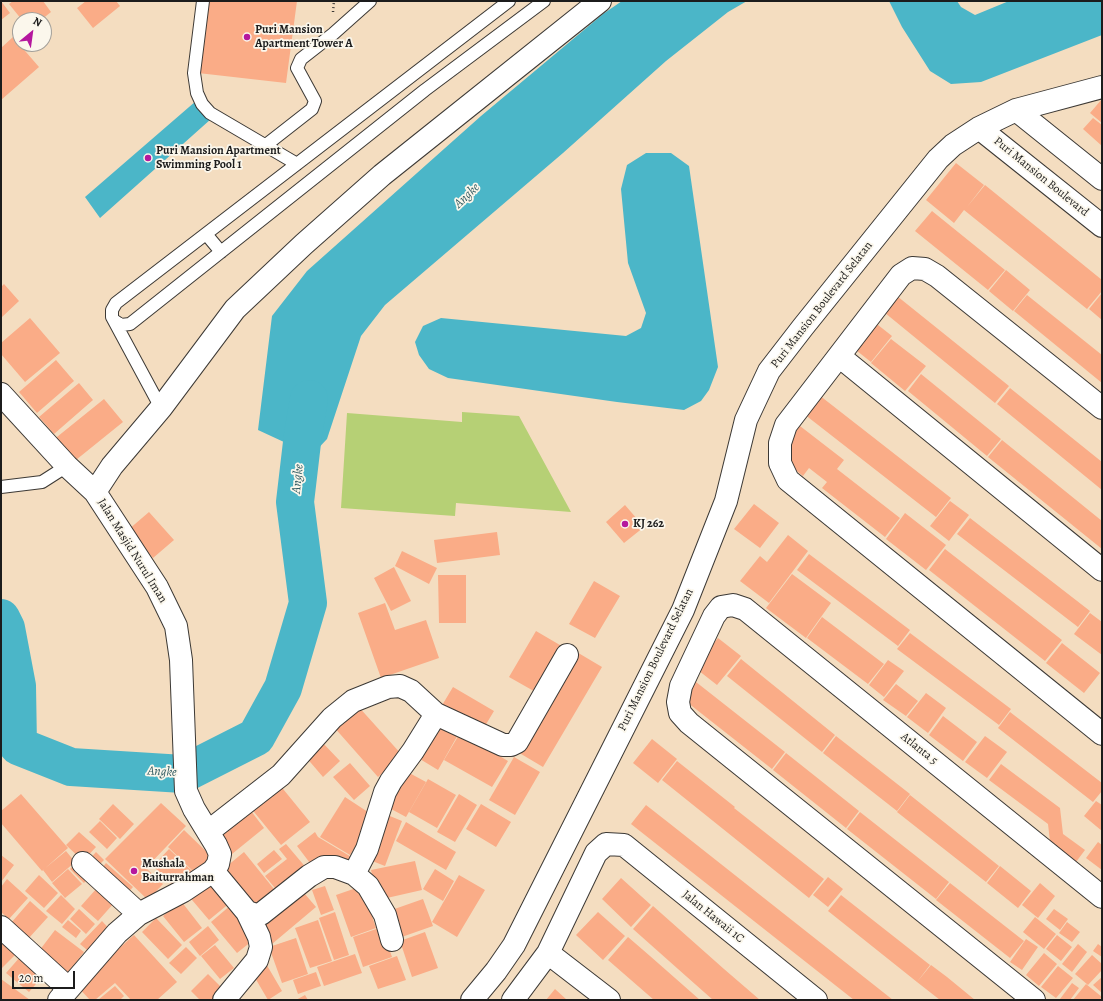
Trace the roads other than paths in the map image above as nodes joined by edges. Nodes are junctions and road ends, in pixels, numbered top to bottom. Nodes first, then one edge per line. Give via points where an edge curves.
1 (203, 1) edge
2 (370, 1) edge
3 (509, 1) edge
4 (544, 1) edge
5 (600, 1) edge
6 (1102, 86) edge
7 (1016, 110) junction
8 (979, 128) junction
9 (266, 144) junction
10 (298, 164) junction
11 (1102, 179) edge
12 (1102, 226) edge
13 (206, 234) junction
14 (221, 252) junction
15 (115, 321) junction
16 (839, 356) junction
17 (1, 394) edge
18 (161, 408) junction
19 (1102, 408) edge
20 (67, 466) junction
21 (1, 487) edge
22 (95, 492) junction
23 (1102, 570) edge
24 (567, 656) dead end
25 (436, 714) junction
26 (1102, 734) edge
27 (208, 831) junction
28 (83, 863) dead end
29 (213, 871) junction
30 (354, 874) junction
31 (1102, 897) edge
32 (247, 912) junction
33 (139, 914) junction
34 (1, 927) edge
35 (392, 940) dead end
36 (548, 953) junction
37 (64, 994) edge
38 (224, 1000) edge
39 (472, 1000) edge
40 (513, 1000) edge
41 (608, 1000) edge
42 (816, 1000) edge
43 (1034, 1000) edge

1 - 9 lane via 194,73 197,93 210,113
2 - 9 lane via 301,59 297,68 314,101 312,109
3 - 10 lane
4 - 14 lane via 425,90
5 - 18 street via 382,175 304,244 235,309
6 - 7 street, Puri Mansion Boulevard Selatan
7 - 8 street, Puri Mansion Boulevard Selatan
7 - 11 street
8 - 12 street, Puri Mansion Boulevard
8 - 39 street, Puri Mansion Boulevard Selatan via 953,145 938,159 769,371 746,420 726,501 683,610 514,945
9 - 10 lane
10 - 13 lane
13 - 14 lane
13 - 15 lane via 116,303 112,310
14 - 15 lane via 130,324 121,325
15 - 18 lane
16 - 19 street via 901,274 912,268 925,269
16 - 23 street
16 - 26 street via 786,425 780,443 780,463 788,480
17 - 20 street, Jalan Masjid Nurul Iman
18 - 22 street via 112,466
20 - 21 lane via 42,482
20 - 22 street, Jalan Masjid Nurul Iman
22 - 27 street, Jalan Masjid Nurul Iman via 157,587 176,626 181,660 186,791
24 - 25 street via 517,742 511,745 503,745
25 - 27 street via 411,690 400,686 388,687 353,701 332,718 281,775
25 - 30 street via 391,780 366,849
27 - 29 street via 220,854
28 - 33 street
29 - 32 street
29 - 33 street via 183,891
30 - 32 street via 335,867 324,867 259,915
30 - 35 street via 368,886 385,915
31 - 43 street, Atlanta 5 via 752,614 733,605 722,607 714,616 681,686 678,702 680,713 689,724
32 - 38 street via 261,947 257,960
33 - 37 street via 117,933
34 - 37 street
36 - 40 street
36 - 41 street
36 - 42 street, Jalan Hawaii 1C via 596,853 606,844 624,845

